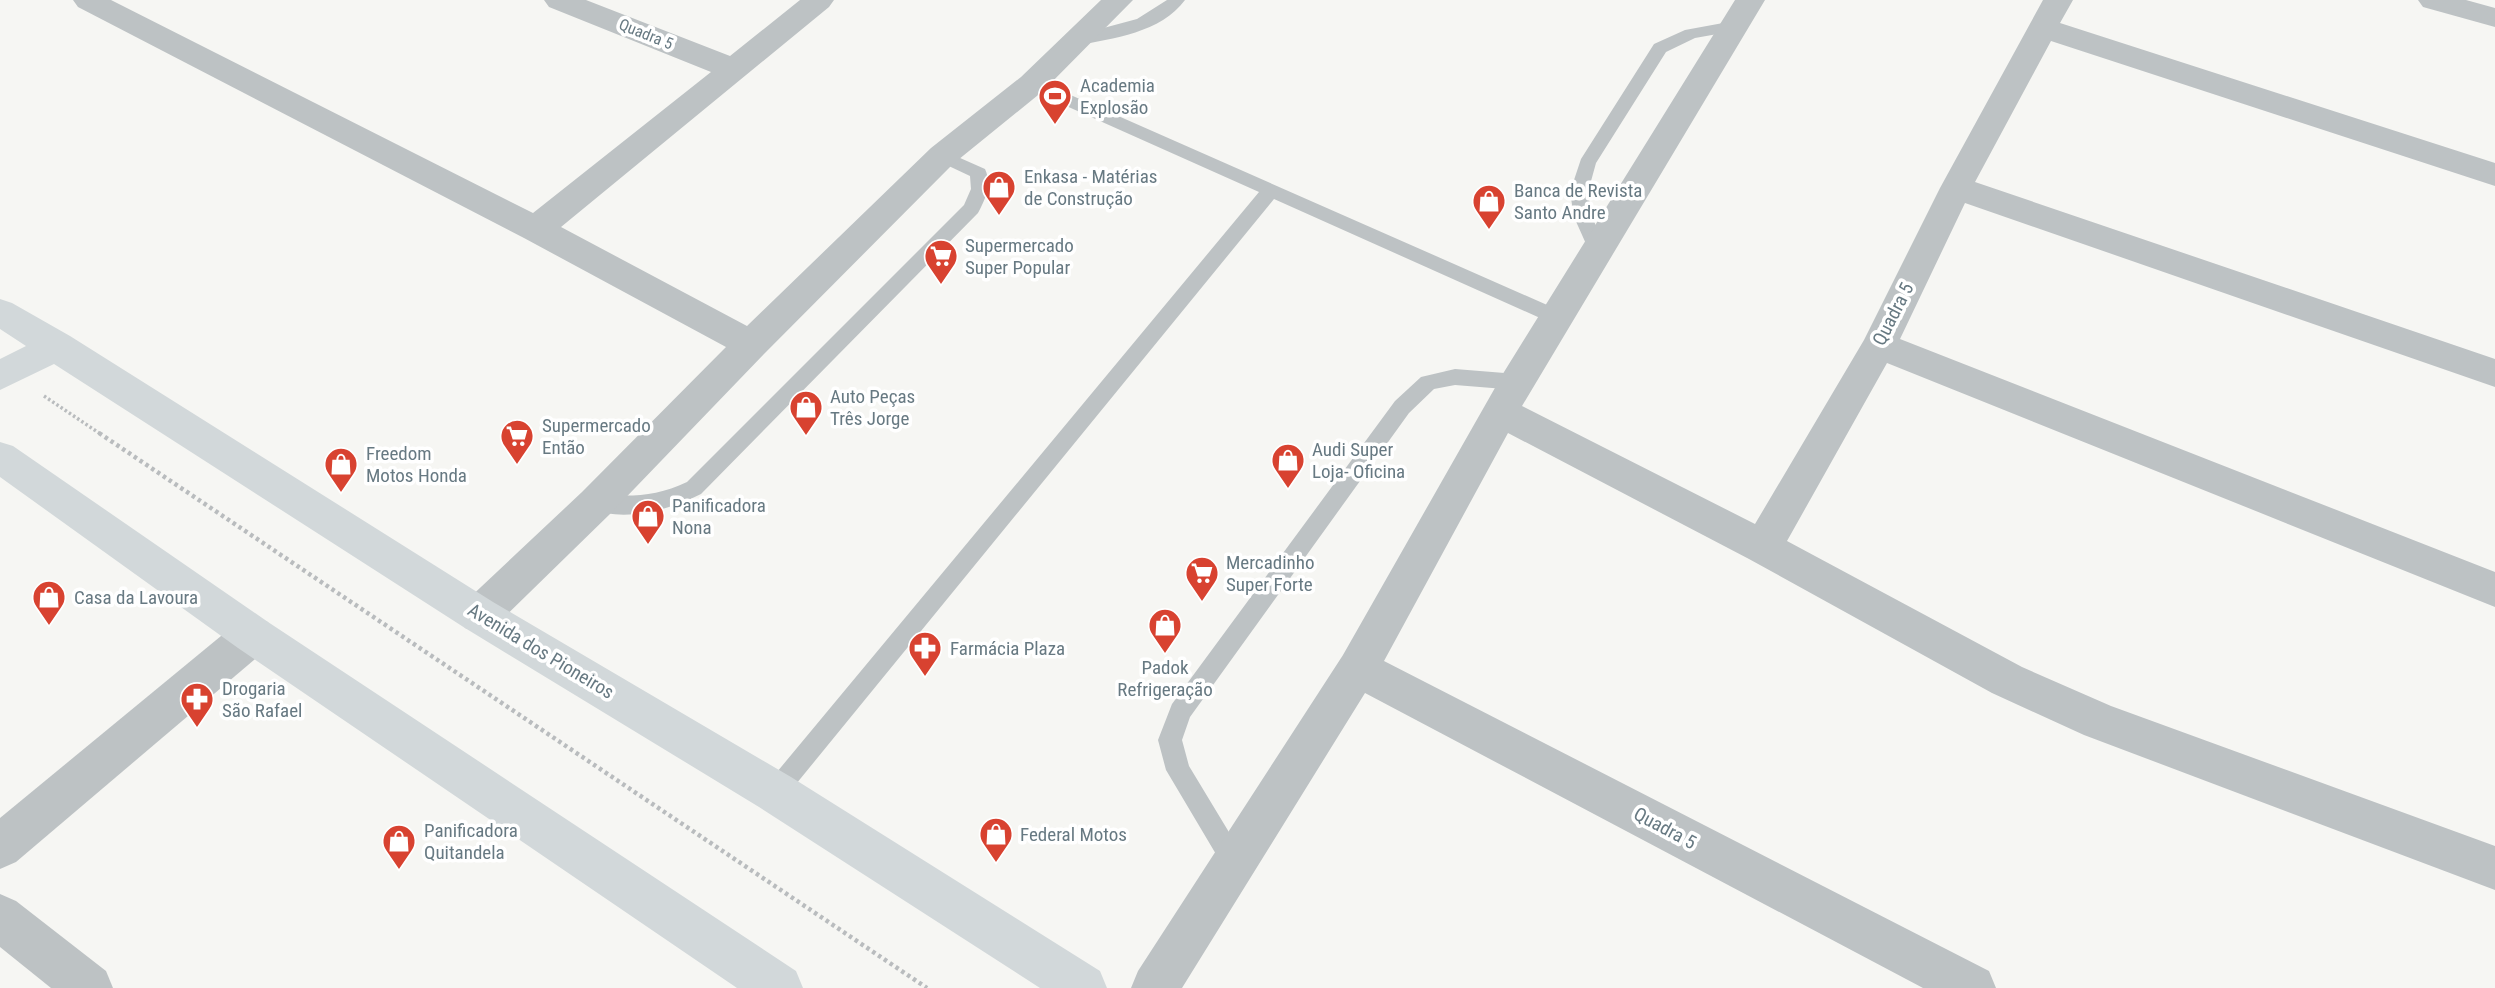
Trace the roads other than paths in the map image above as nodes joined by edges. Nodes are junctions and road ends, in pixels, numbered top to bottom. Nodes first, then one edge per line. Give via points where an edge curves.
1 (88, 0) edge
2 (559, 0) edge
3 (818, 0) edge
4 (1118, 0) edge
5 (1177, 0) edge
6 (2058, 0) edge
7 (2433, 0) edge
8 (1742, 13) edge
9 (2495, 18) edge
10 (2043, 28) junction
11 (1076, 41) junction
12 (733, 69) junction
13 (1032, 84) junction
14 (943, 156) junction
15 (2495, 175) edge
16 (1956, 188) junction
17 (1270, 191) junction
18 (536, 229) junction
19 (1598, 250) junction
20 (0, 312) edge
21 (1556, 317) junction
22 (751, 344) junction
23 (1879, 345) junction
24 (57, 346) junction
25 (2495, 373) edge
26 (4, 374) edge
27 (1509, 397) junction
28 (0, 457) edge
29 (596, 503) junction
30 (1763, 547) junction
31 (2495, 590) edge
32 (479, 615) junction
33 (253, 635) junction
34 (1359, 668) junction
35 (775, 792) junction
36 (0, 847) edge
37 (1235, 862) junction
38 (2495, 868) edge
39 (0, 917) edge
40 (89, 988) edge
41 (779, 988) edge
42 (1083, 988) edge
43 (1155, 988) edge
44 (1972, 988) edge

1 - 18 street
2 - 12 street, Quadra 5
3 - 12 street
4 - 11 street
5 - 11 lane via 1144,24
6 - 10 street, Quadra 5
7 - 9 street
8 - 19 street
8 - 19 lane via 1660,48 1587,163 1580,192 1583,217
10 - 15 street
10 - 16 street, Quadra 5
11 - 13 street
12 - 18 street
13 - 14 street
13 - 17 lane
14 - 22 street
14 - 29 lane via 979,173 972,208 694,488 666,503 645,507
16 - 23 street, Quadra 5
16 - 25 street
17 - 21 lane
17 - 35 lane
18 - 22 street
19 - 21 street
20 - 24 main road, Avenida dos Pioneiros
21 - 27 street
22 - 29 street
23 - 30 street, Quadra 5
23 - 31 street
24 - 26 main road
24 - 32 main road, Avenida dos Pioneiros
27 - 30 street
27 - 34 street
27 - 37 lane via 1455,377 1428,383 1402,407 1180,712 1170,740 1178,770
28 - 33 main road
29 - 32 street
30 - 38 street via 2007,680 2099,721
32 - 35 main road, Avenida dos Pioneiros
33 - 36 street
33 - 41 main road
34 - 37 street
34 - 44 street, Quadra 5
35 - 42 main road, Avenida dos Pioneiros
37 - 43 street
39 - 40 street

